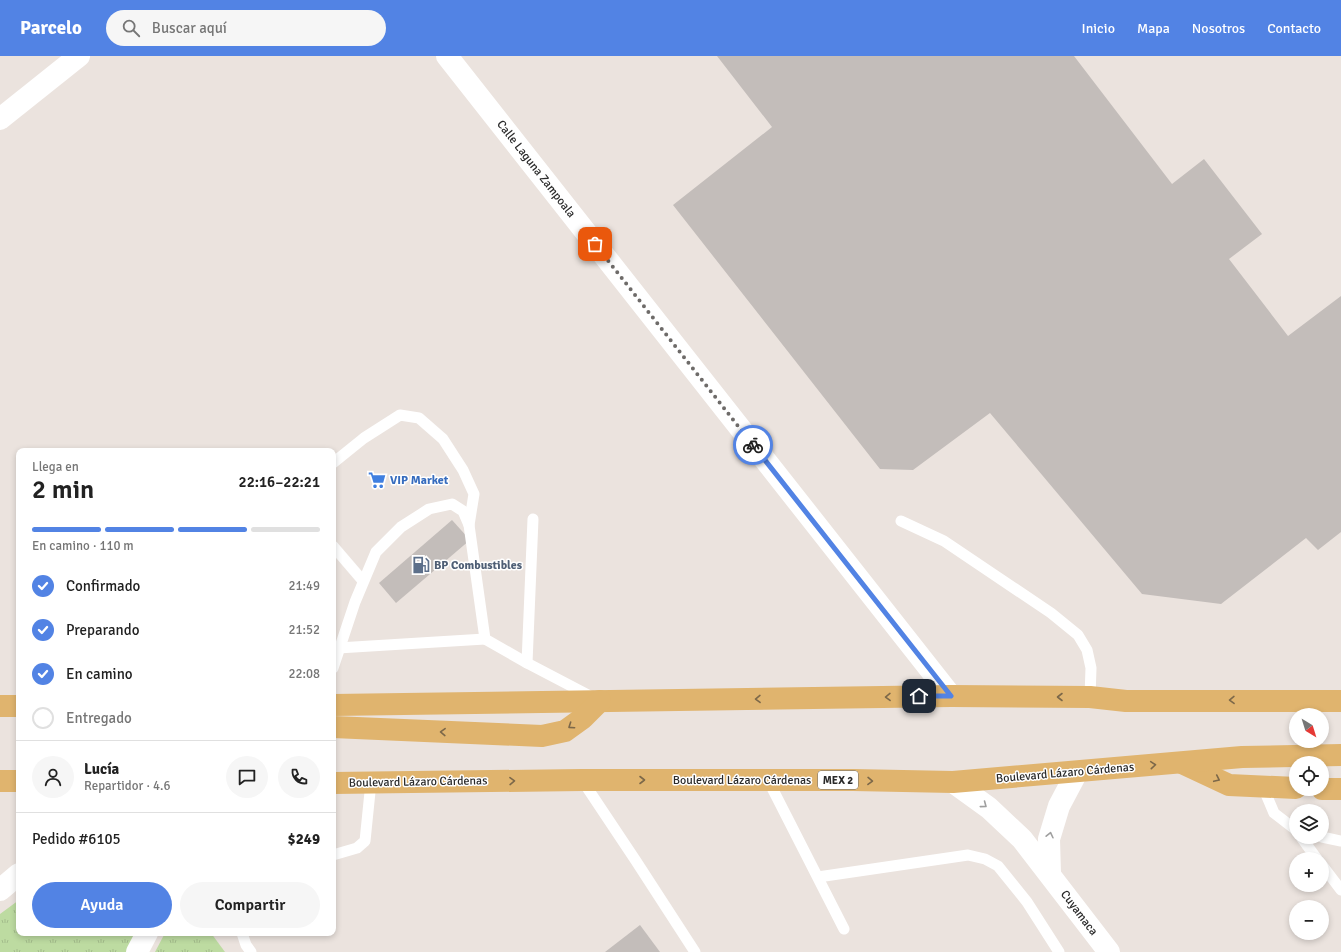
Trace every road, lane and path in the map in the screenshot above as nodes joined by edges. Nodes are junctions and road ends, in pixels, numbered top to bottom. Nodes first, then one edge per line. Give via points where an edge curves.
1 (79, 56) edge
2 (447, 56) edge
3 (0, 119) edge
4 (336, 461) edge
5 (533, 519) dead end
6 (901, 521) dead end
7 (469, 525) junction
8 (336, 550) edge
9 (363, 581) junction
10 (485, 640) junction
11 (338, 648) junction
12 (336, 656) edge
13 (526, 663) junction
14 (1341, 685) edge
15 (951, 696) junction
16 (1090, 697) junction
17 (1262, 700) junction
18 (600, 701) junction
19 (1341, 701) edge
20 (336, 705) edge
21 (0, 706) edge
22 (16, 706) edge
23 (336, 727) edge
24 (1341, 755) edge
25 (1181, 763) junction
26 (1078, 772) junction
27 (582, 780) junction
28 (768, 780) junction
29 (0, 781) edge
30 (16, 781) edge
31 (371, 782) junction
32 (953, 782) junction
33 (336, 783) edge
34 (1263, 787) junction
35 (1289, 788) edge
36 (1329, 788) edge
37 (1341, 789) edge
38 (1289, 825) edge
39 (1329, 838) edge
40 (1341, 841) edge
41 (336, 854) edge
42 (1050, 874) junction
43 (1329, 874) edge
44 (16, 877) edge
45 (818, 877) junction
46 (0, 890) edge
47 (1341, 890) edge
48 (844, 929) dead end
49 (145, 936) edge
50 (243, 936) edge
51 (137, 952) edge
52 (251, 952) edge
53 (695, 952) edge
54 (1059, 952) edge
55 (1109, 952) edge

1 - 3 street
2 - 15 street, Calle Laguna Zampoala
4 - 7 lane via 364,438 400,415 419,418 443,439 463,470 474,494
5 - 13 lane
6 - 16 lane via 944,541 1051,612 1078,635 1087,650 1091,668
7 - 9 lane via 463,511 452,504 429,509 401,527 376,552
7 - 10 lane
8 - 9 lane
9 - 11 lane
10 - 11 lane
10 - 13 lane
11 - 12 lane
13 - 18 lane
14 - 17 main road
16 -> 15 main road
15 -> 18 main road
17 -> 16 main road via 1126,700
17 - 19 main road
18 - 20 main road
18 -> 23 main road via 565,731 542,736
21 - 22 main road
24 - 25 main road, Boulevard Lázaro Cárdenas / MEX 2 via 1242,757
26 -> 25 main road, Boulevard Lázaro Cárdenas / MEX 2
25 -> 34 main road via 1229,785
26 - 32 main road, Boulevard Lázaro Cárdenas / MEX 2
42 -> 26 street via 1049,839 1059,806
27 -> 28 main road, Boulevard Lázaro Cárdenas / MEX 2
31 -> 27 main road, Boulevard Lázaro Cárdenas / MEX 2
27 - 53 lane
28 -> 32 main road, Boulevard Lázaro Cárdenas / MEX 2
28 - 45 lane
29 - 30 main road
31 - 33 main road, Boulevard Lázaro Cárdenas / MEX 2
31 - 41 lane via 365,841 357,848
32 -> 42 street, Cuyamaca via 989,808 1022,839
34 - 35 main road
34 - 38 lane via 1274,813
36 - 37 main road
39 - 40 lane
42 - 55 street, Cuyamaca
43 - 47 lane
44 - 46 street
45 - 48 lane
45 - 54 lane via 968,855 985,859 998,866 1027,902
49 - 51 street
50 - 52 lane

